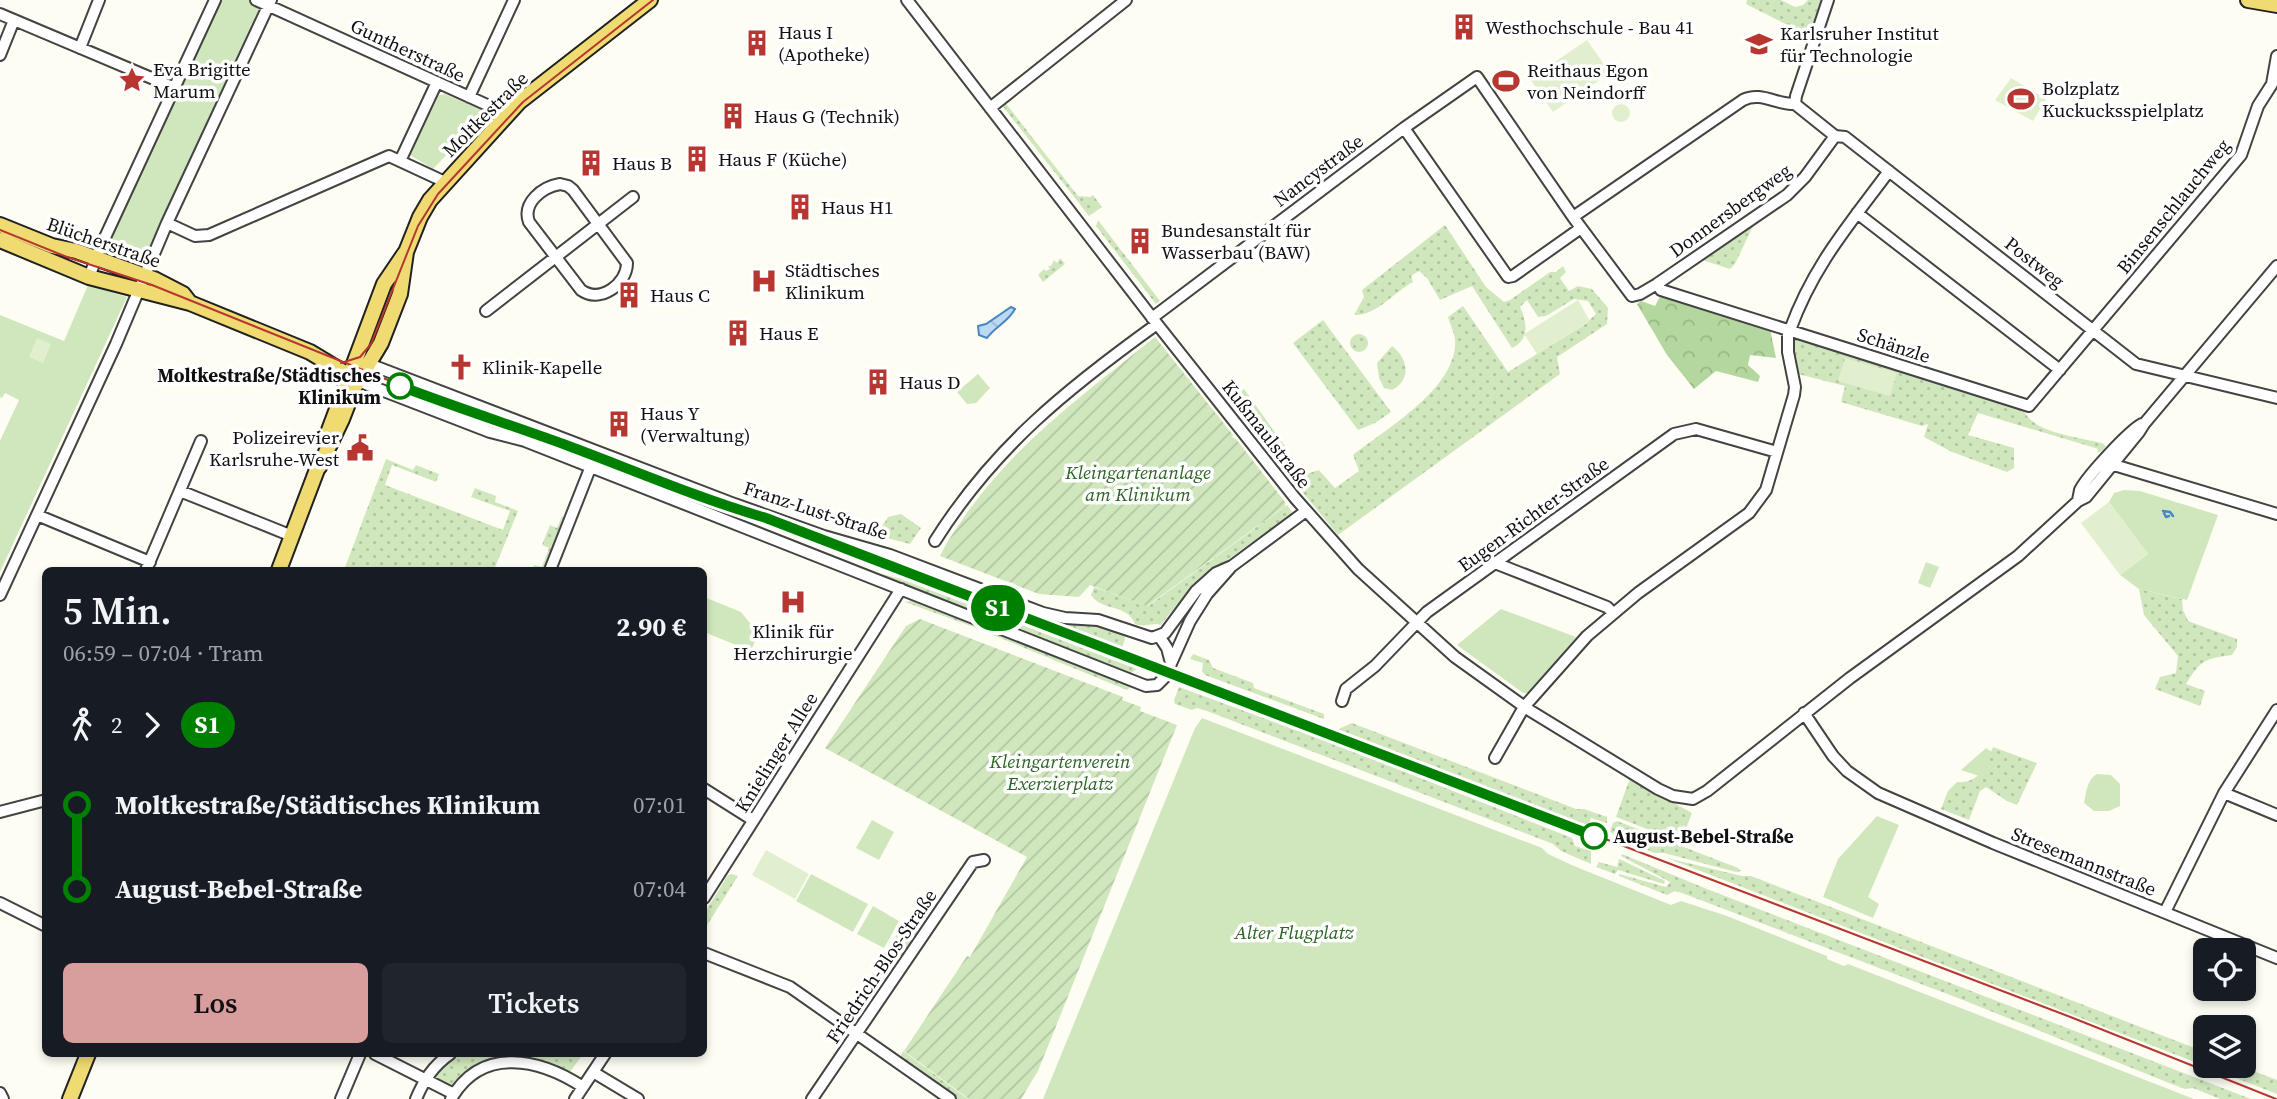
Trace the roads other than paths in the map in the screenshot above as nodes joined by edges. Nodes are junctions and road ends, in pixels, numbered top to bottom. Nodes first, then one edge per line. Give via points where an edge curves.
1 (99, 0) edge
2 (215, 0) edge
3 (256, 0) edge
4 (514, 0) edge
5 (650, 0) edge
6 (907, 0) edge
7 (1126, 0) edge
8 (1828, 0) edge
9 (2248, 0) edge
10 (270, 3) edge
11 (2277, 5) edge
12 (0, 14) edge
13 (14, 20) junction
14 (80, 48) junction
15 (0, 55) edge
16 (2277, 56) edge
17 (437, 82) junction
18 (176, 88) junction
19 (469, 97) junction
20 (1795, 104) junction
21 (989, 108) junction
22 (507, 114) junction
23 (1404, 128) junction
24 (1835, 136) junction
25 (405, 150) junction
26 (389, 156) junction
27 (400, 161) junction
28 (1889, 171) junction
29 (445, 182) junction
30 (633, 197) dead end
31 (1857, 213) junction
32 (1573, 217) junction
33 (167, 223) junction
34 (599, 224) junction
35 (0, 226) edge
36 (1581, 228) junction
37 (0, 240) edge
38 (96, 258) junction
39 (556, 258) junction
40 (2277, 266) edge
41 (145, 275) junction
42 (89, 277) junction
43 (1657, 284) junction
44 (139, 291) junction
45 (1632, 296) joint
46 (190, 303) junction
47 (486, 312) dead end
48 (1155, 321) junction
49 (1789, 330) junction
50 (2093, 330) junction
51 (310, 352) junction
52 (361, 362) junction
53 (2060, 370) junction
54 (2184, 376) junction
55 (353, 378) junction
56 (2277, 398) edge
57 (201, 441) dead end
58 (1777, 452) junction
59 (2109, 463) junction
60 (591, 466) junction
61 (180, 491) junction
62 (1306, 511) junction
63 (2277, 514) edge
64 (37, 515) junction
65 (292, 536) junction
66 (934, 541) dead end
67 (1495, 563) junction
68 (148, 566) edge
69 (1232, 566) junction
70 (280, 567) edge
71 (551, 567) edge
72 (901, 589) junction
73 (0, 595) edge
74 (1613, 613) junction
75 (1416, 624) junction
76 (1159, 636) junction
77 (1171, 663) junction
78 (1342, 701) dead end
79 (1524, 707) junction
80 (2277, 710) edge
81 (1804, 713) junction
82 (1495, 758) dead end
83 (707, 791) edge
84 (2224, 793) junction
85 (42, 801) edge
86 (0, 812) edge
87 (2277, 814) edge
88 (753, 820) junction
89 (984, 860) dead end
90 (707, 893) edge
91 (0, 903) edge
92 (2165, 912) junction
93 (42, 924) edge
94 (707, 954) edge
95 (2277, 958) edge
96 (857, 1034) junction
97 (87, 1057) edge
98 (359, 1057) edge
99 (381, 1057) edge
100 (446, 1057) edge
101 (600, 1057) edge
102 (593, 1072) junction
103 (425, 1079) junction
104 (583, 1087) junction
105 (0, 1093) edge
106 (453, 1097) edge
107 (3, 1099) edge
108 (70, 1099) edge
109 (341, 1099) edge
110 (416, 1099) edge
111 (575, 1099) edge
112 (638, 1099) edge
113 (812, 1099) edge
114 (950, 1099) edge

1 - 14 street
2 - 18 street
3 - 10 street, Guntherstraße
4 - 19 street
5 - 22 main road, Moltkestraße
6 - 21 street, Kußmaulstraße
7 - 21 street
8 - 20 street
9 - 11 main road
10 - 17 street, Guntherstraße
10 - 33 street
12 - 13 street
13 - 14 street
13 - 15 street
14 - 18 street
16 - 50 street, Binsenschlauchweg via 2272,84 2258,106 2241,155
17 - 19 street, Guntherstraße
17 - 25 street
18 - 38 street
19 - 22 street, Guntherstraße
20 - 24 street, Postweg
20 - 32 street via 1758,96 1743,100
21 - 48 street, Kußmaulstraße
22 - 29 main road, Moltkestraße
23 - 32 street, Nancystraße via 1477,77
23 - 36 street via 1508,277
23 - 48 street, Nancystraße via 1219,265
24 - 28 street, Postweg via 1844,137
24 - 43 street, Donnersbergweg via 1787,195
25 - 26 street
25 - 27 street
26 - 27 street
26 - 33 street via 209,235 195,236
27 - 29 street
28 - 31 street
28 - 50 street, Postweg
29 - 52 main road, Moltkestraße via 424,209 406,252 384,284
30 - 34 street
31 - 49 street via 1818,267
31 - 53 street
32 - 36 street, Nancystraße
33 - 41 street
34 - 39 street
34 - 39 street via 627,266 610,290 597,296 584,292
34 - 39 street via 568,186 555,184 535,197 527,217
35 - 38 main road, Blücherstraße
36 - 45 street, Nancystraße
37 - 42 main road, Blücherstraße
38 - 41 main road, Blücherstraße
38 - 42 street
39 - 47 street
40 - 54 street
41 - 44 street
41 - 46 main road, Blücherstraße via 183,294
42 - 44 main road, Blücherstraße
43 - 45 street, Donnersbergweg
43 - 49 street, Schänzle via 1661,290
44 - 46 main road, Blücherstraße
44 - 64 street
46 - 51 main road, Blücherstraße
48 - 62 street, Kußmaulstraße
48 - 66 street via 1028,425 983,474
49 - 53 street, Schänzle via 2026,406
49 - 58 street via 1795,391
50 - 53 street, Schänzle
50 - 54 street, Postweg via 2140,366
51 - 52 main road, Blücherstraße
51 - 55 main road, Blücherstraße
52 - 55 main road, Moltkestraße
52 - 76 street, Franz-Lust-Straße via 729,502 890,555 1043,613 1098,620 1152,638
54 - 56 street, Postweg
54 - 59 street
55 - 60 street, Franz-Lust-Straße
55 - 65 main road, Moltkestraße via 334,414
57 - 61 street
58 - 67 street, Eugen-Richter-Straße via 1696,429 1678,432
58 - 74 street via 1766,491 1754,509
59 - 63 street
59 - 81 street via 2086,497 2010,563
60 - 71 street
60 - 72 street, Franz-Lust-Straße
61 - 65 street
61 - 68 street
62 - 69 street, Franz-Lust-Straße
62 - 75 street, Kußmaulstraße
64 - 68 street
64 - 73 street
65 - 70 main road, Moltkestraße
67 - 74 street
67 - 75 street, Eugen-Richter-Straße
69 - 76 street, Franz-Lust-Straße via 1196,591
69 - 77 street, Franz-Lust-Straße via 1207,594
72 - 77 street, Franz-Lust-Straße via 1143,685 1160,683
72 - 88 street, Knielinger Allee
74 - 79 street
75 - 78 street, Eugen-Richter-Straße via 1346,689
75 - 79 street, Kußmaulstraße
76 - 77 street
79 - 81 street, Kußmaulstraße via 1658,789 1685,799 1707,791
79 - 82 street
80 - 84 street, Stresemannstraße
81 - 92 street, Stresemannstraße via 1833,756 1878,793
83 - 88 street
84 - 87 street
84 - 92 street, Stresemannstraße
85 - 86 street
88 - 90 street, Knielinger Allee
89 - 96 street, Friedrich-Blos-Straße via 973,862
91 - 93 street
92 - 95 street
94 - 96 street via 790,987
96 - 113 street, Friedrich-Blos-Straße
96 - 114 street
97 - 108 main road
98 - 109 street
99 - 103 street
100 - 103 street
101 - 102 street
102 - 104 street
102 - 112 street
103 - 106 street
103 - 110 street
104 - 106 street via 552,1069 509,1062 468,1079
104 - 111 street
105 - 107 street

